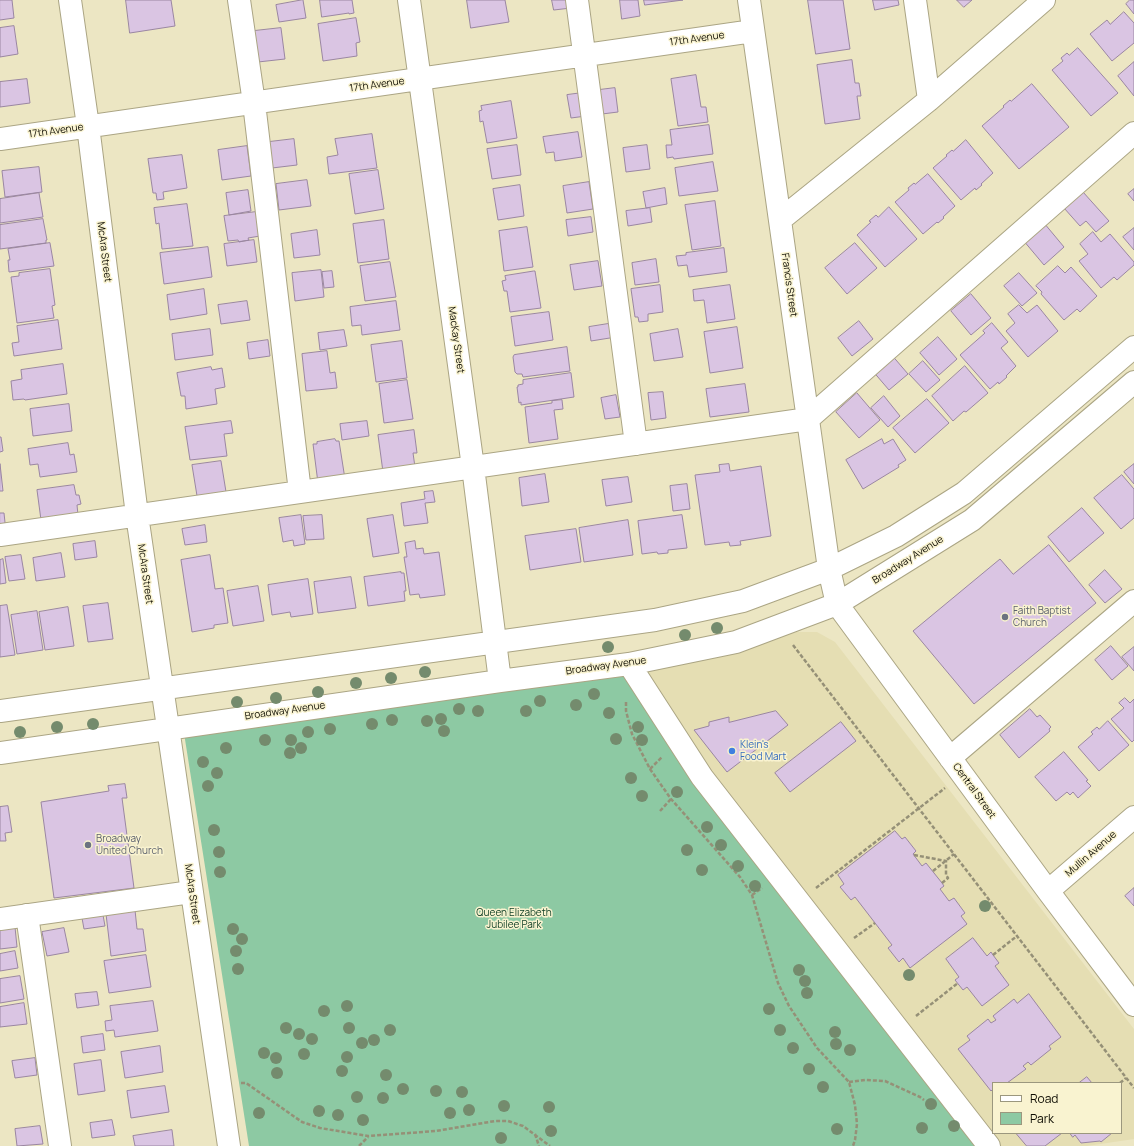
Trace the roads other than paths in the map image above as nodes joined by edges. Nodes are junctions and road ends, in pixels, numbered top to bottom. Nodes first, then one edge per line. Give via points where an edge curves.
1 (70, 0) edge
2 (239, 0) edge
3 (409, 0) edge
4 (577, 0) edge
5 (749, 0) edge
6 (915, 0) edge
7 (1044, 0) edge
8 (753, 32) junction
9 (585, 56) junction
10 (420, 79) junction
11 (929, 100) junction
12 (254, 103) junction
13 (88, 126) junction
14 (1134, 133) edge
15 (0, 139) edge
16 (780, 220) junction
17 (1134, 347) edge
18 (1102, 375) junction
19 (1126, 389) edge
20 (808, 419) junction
21 (636, 444) junction
22 (473, 467) junction
23 (300, 492) junction
24 (137, 516) junction
25 (0, 535) edge
26 (829, 569) junction
27 (1134, 601) edge
28 (837, 604) junction
29 (495, 644) junction
30 (629, 664) junction
31 (500, 681) junction
32 (162, 689) junction
33 (0, 711) edge
34 (168, 728) junction
35 (0, 753) edge
36 (956, 767) junction
37 (1134, 817) edge
38 (192, 892) junction
39 (1048, 892) junction
40 (27, 915) junction
41 (0, 919) edge
42 (1134, 1005) edge
43 (60, 1146) edge
44 (229, 1146) edge
45 (989, 1146) edge

1 - 13 street, McAra Street
2 - 12 street
3 - 10 street, MacKay Street
4 - 9 street
5 - 8 street, Francis Street
6 - 11 street
7 - 11 street
8 - 9 street, 17th Avenue
8 - 16 street, Francis Street
9 - 10 street, 17th Avenue
9 - 21 street
10 - 12 street, 17th Avenue
10 - 22 street, MacKay Street
11 - 16 street
12 - 13 street, 17th Avenue
12 - 23 street
13 - 15 street, 17th Avenue
13 - 24 street, McAra Street
14 - 20 street
16 - 20 street, Francis Street
17 - 18 street
18 - 19 street
18 - 26 street via 964,493 896,536
19 - 28 street, Broadway Avenue via 972,520
20 - 21 street
20 - 26 street, Francis Street
21 - 22 street
22 - 23 street
22 - 29 street, MacKay Street
23 - 24 street
24 - 25 street
24 - 32 street, McAra Street
26 - 28 street, Central Street
26 - 29 street via 743,601 662,619
27 - 36 street
28 - 30 street, Broadway Avenue via 736,642
28 - 36 street, Central Street
29 - 31 street, MacKay Street
29 - 32 street
30 - 31 street, Broadway Avenue
30 - 45 street via 702,778
31 - 34 street, Broadway Avenue
32 - 33 street
32 - 34 street, McAra Street
34 - 35 street, Broadway Avenue
34 - 38 street, McAra Street
36 - 39 street, Central Street
37 - 39 street, Mullin Avenue
38 - 40 street
38 - 44 street, McAra Street
39 - 42 street, Central Street
40 - 41 street
40 - 43 street

